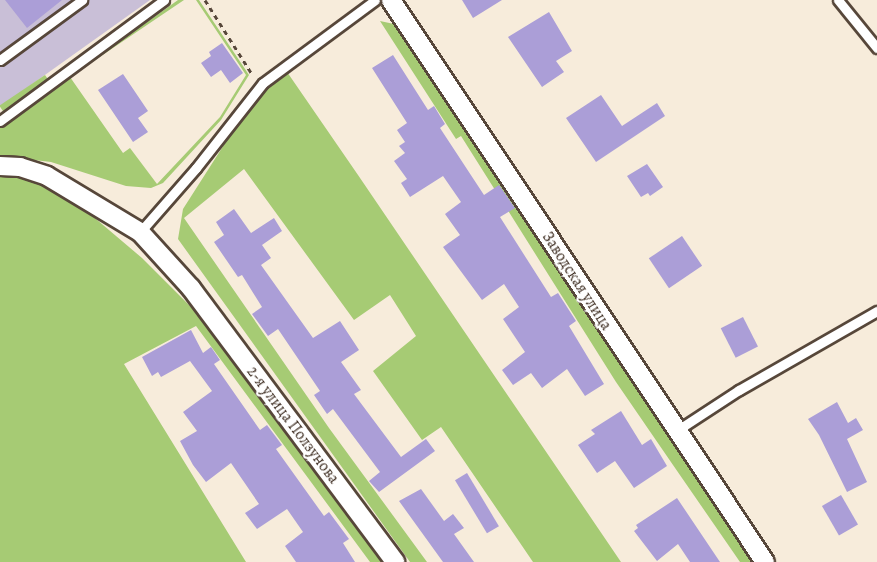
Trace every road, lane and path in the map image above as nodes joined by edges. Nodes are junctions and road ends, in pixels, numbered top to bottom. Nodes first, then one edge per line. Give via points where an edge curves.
1 (82, 0) edge
2 (164, 0) edge
3 (205, 0) edge
4 (375, 0) edge
5 (391, 0) edge
6 (838, 0) edge
7 (877, 48) edge
8 (0, 60) edge
9 (260, 86) junction
10 (0, 121) edge
11 (0, 166) edge
12 (140, 232) junction
13 (877, 311) edge
14 (676, 431) junction
15 (395, 562) edge
16 (765, 562) edge

1 - 8 lane
2 - 10 lane
3 - 9 path
4 - 9 lane
5 - 14 street, Заводская улица
6 - 7 lane
9 - 12 lane
11 - 12 street, 2-я улица Ползунова via 20,167 47,176
12 - 15 street, 2-я улица Ползунова via 191,288
13 - 14 lane
14 - 16 street, Заводская улица

